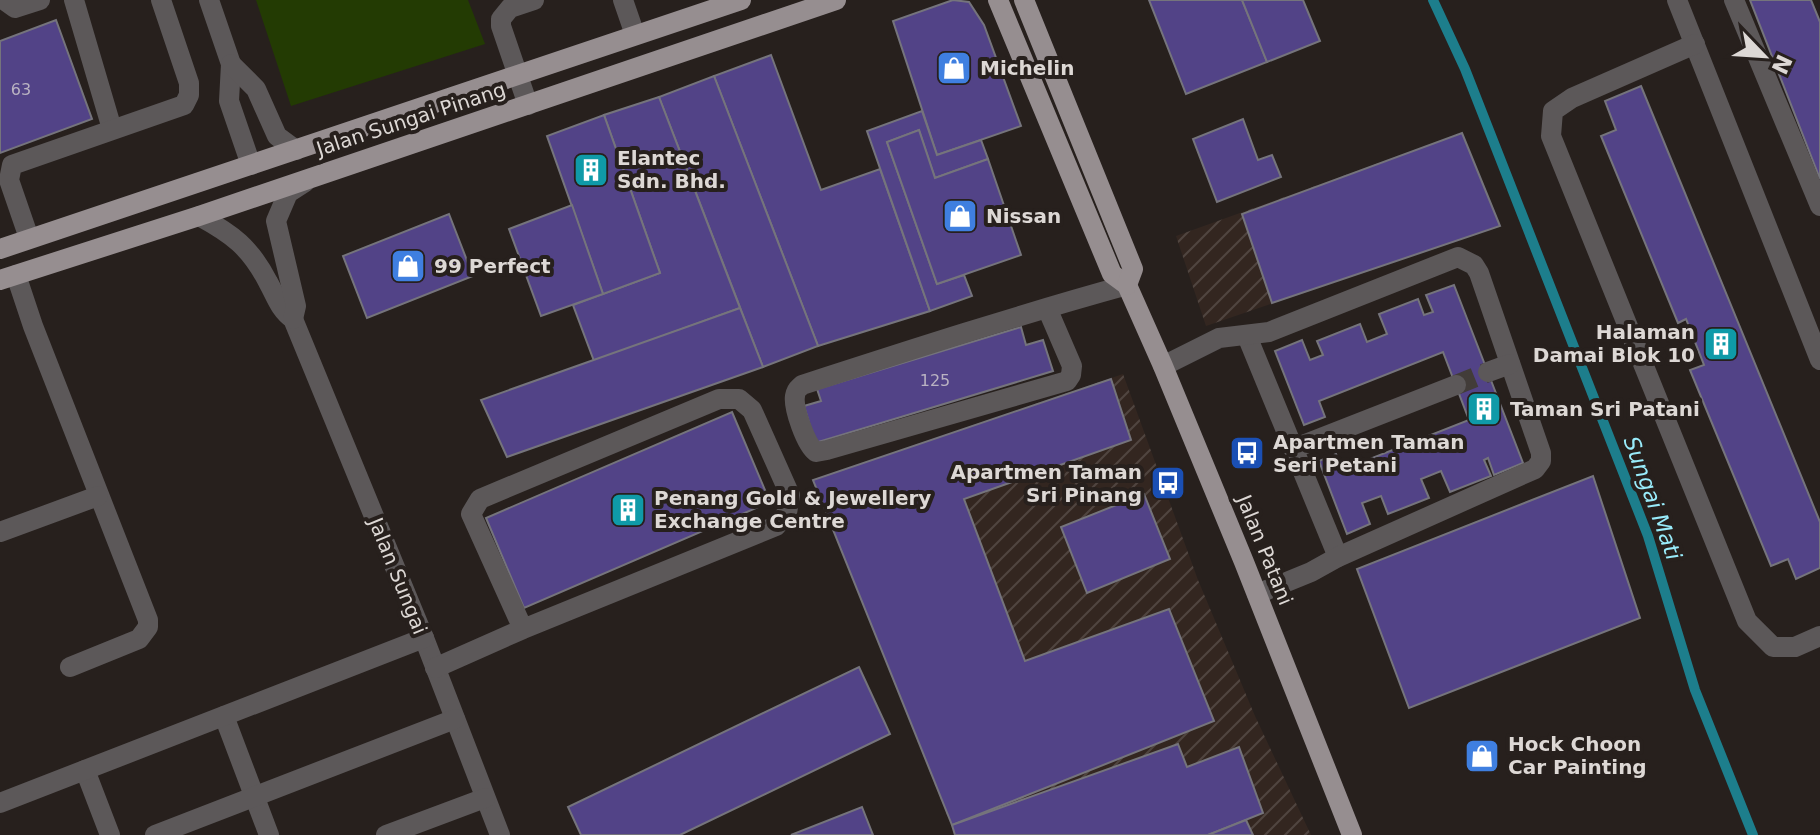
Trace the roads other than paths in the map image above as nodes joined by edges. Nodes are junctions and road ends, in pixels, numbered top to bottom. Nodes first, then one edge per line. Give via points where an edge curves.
1 (4, 0) edge
2 (40, 0) edge
3 (74, 0) edge
4 (163, 0) edge
5 (209, 0) edge
6 (534, 0) edge
7 (623, 0) edge
8 (741, 0) edge
9 (836, 0) edge
10 (998, 0) edge
11 (1024, 0) edge
12 (1677, 0) edge
13 (1734, 0) edge
14 (632, 36) junction
15 (1695, 44) junction
16 (231, 64) junction
17 (519, 73) junction
18 (528, 105) junction
19 (112, 129) junction
20 (296, 150) junction
21 (251, 165) junction
22 (311, 178) junction
23 (1820, 206) edge
24 (199, 216) junction
25 (29, 238) junction
26 (0, 249) edge
27 (8, 277) edge
28 (1127, 285) junction
29 (1047, 308) junction
30 (293, 319) junction
31 (1247, 336) junction
32 (1820, 360) edge
33 (1510, 364) junction
34 (1163, 366) junction
35 (1488, 372) tunnel mouth
36 (1456, 385) tunnel mouth
37 (1295, 448) junction
38 (98, 496) junction
39 (0, 532) edge
40 (1338, 557) junction
41 (1257, 594) junction
42 (523, 629) junction
43 (1820, 636) edge
44 (424, 638) junction
45 (70, 667) dead end
46 (435, 668) junction
47 (224, 716) junction
48 (455, 719) junction
49 (85, 770) junction
50 (254, 797) junction
51 (485, 798) junction
52 (0, 803) edge
53 (110, 835) edge
54 (155, 835) edge
55 (269, 835) edge
56 (386, 835) edge
57 (500, 835) edge
58 (1352, 835) edge

1 - 2 street via 15,8
3 - 19 street
4 - 19 street via 189,95 184,105
5 - 16 street
6 - 17 street via 510,8 501,19
7 - 14 street
8 - 14 main road, Jalan Sungai Pinang
9 - 18 main road, Jalan Sungai Pinang
10 - 28 main road, Jalan Patani via 1112,274
11 - 28 main road, Jalan Patani via 1133,269
12 - 15 street
13 - 23 street
14 - 17 main road, Jalan Sungai Pinang
15 - 32 street
15 - 43 street via 1572,98 1553,111 1551,136 1747,621 1773,647 1795,647
16 - 20 street via 256,89 277,136
16 - 21 street via 229,101
17 - 18 street
17 - 20 main road, Jalan Sungai Pinang
18 - 22 main road, Jalan Sungai Pinang
19 - 25 street via 12,165 9,180
20 - 21 main road, Jalan Sungai Pinang
21 - 25 main road, Jalan Sungai Pinang
22 - 24 main road, Jalan Sungai Pinang
22 - 30 street, Jalan Sungai via 288,193 276,221 296,306
24 - 27 main road, Jalan Sungai Pinang
24 - 30 street, Jalan Sungai via 249,250 282,311
25 - 26 main road, Jalan Sungai Pinang
27 - 38 street via 33,326
28 - 29 street
28 - 34 main road, Jalan Patani
29 - 29 street via 1072,366 1067,381 827,450 816,452 808,446 794,399 802,385
30 - 44 street, Jalan Sungai
31 - 33 street via 1458,257 1479,273
31 - 34 street via 1219,338
31 - 37 street
33 - 35 street
33 - 40 street via 1541,453 1535,469
34 - 41 main road, Jalan Patani
36 - 37 street
37 - 40 street
38 - 39 street
38 - 45 street via 148,627 139,639
40 - 41 street
41 - 58 main road, Jalan Patani
42 - 42 street via 471,514 480,499 719,399 739,399 752,410 790,495 787,513 776,526
42 - 46 street
44 - 46 street, Jalan Sungai
44 - 47 street
46 - 48 street, Jalan Sungai
47 - 49 street
47 - 50 street
48 - 50 street
48 - 51 street, Jalan Sungai
49 - 52 street
49 - 53 street
50 - 54 street
50 - 55 street
51 - 56 street
51 - 57 street, Jalan Sungai

